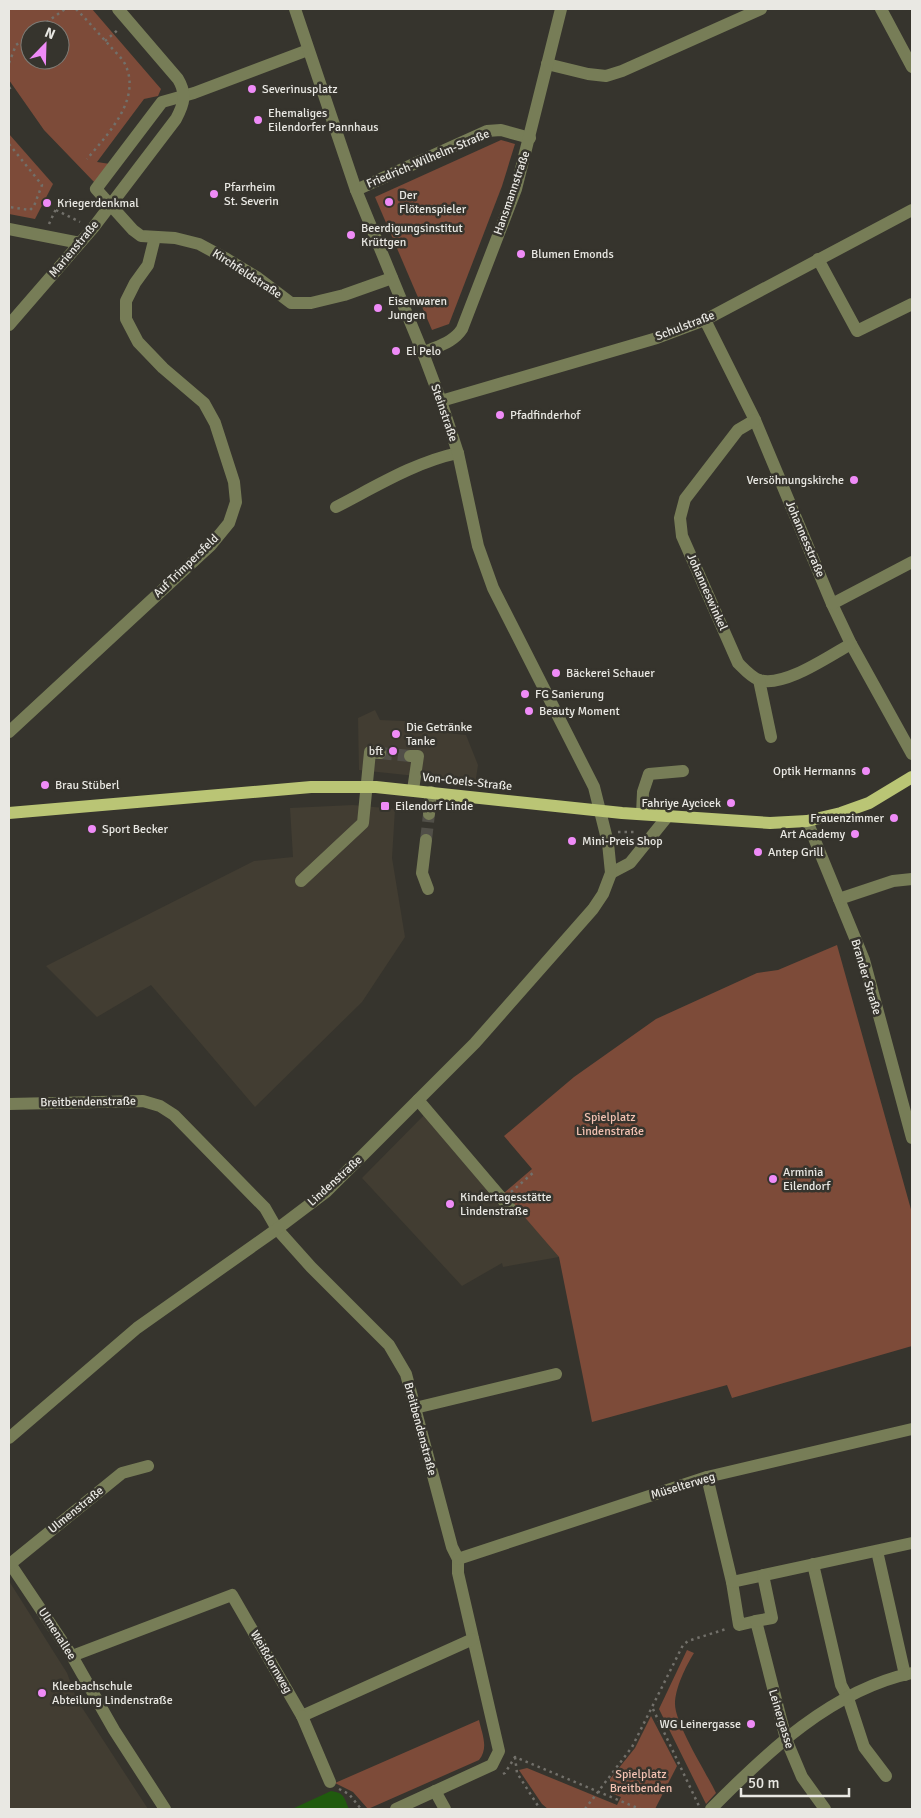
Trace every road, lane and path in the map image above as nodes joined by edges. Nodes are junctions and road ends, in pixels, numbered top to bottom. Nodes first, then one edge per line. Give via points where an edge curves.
1 (65, 9) edge
2 (76, 9) edge
3 (118, 9) edge
4 (295, 9) edge
5 (561, 9) edge
6 (761, 9) edge
7 (881, 9) edge
8 (50, 20) edge
9 (128, 21) junction
10 (106, 41) junction
11 (20, 42) edge
12 (308, 50) junction
13 (9, 63) edge
14 (547, 64) junction
15 (912, 67) edge
16 (9, 87) edge
17 (11, 90) dead end
18 (185, 96) junction
19 (530, 138) junction
20 (9, 144) edge
21 (87, 159) dead end
22 (356, 190) junction
23 (61, 198) dead end
24 (9, 206) edge
25 (110, 206) junction
26 (56, 210) junction
27 (912, 210) edge
28 (50, 221) dead end
29 (9, 228) edge
30 (93, 228) junction
31 (156, 237) junction
32 (80, 243) junction
33 (818, 260) junction
34 (392, 278) junction
35 (912, 304) edge
36 (705, 320) junction
37 (9, 325) edge
38 (423, 352) junction
39 (441, 400) junction
40 (755, 420) junction
41 (458, 452) junction
42 (336, 507) dead end
43 (912, 562) edge
44 (832, 604) junction
45 (851, 644) junction
46 (759, 680) junction
47 (11, 730) edge
48 (771, 737) dead end
49 (380, 753) dead end
50 (912, 754) edge
51 (410, 756) dead end
52 (683, 770) dead end
53 (912, 777) edge
54 (366, 786) junction
55 (413, 790) junction
56 (431, 792) junction
57 (601, 811) junction
58 (9, 813) edge
59 (429, 814) tunnel mouth
60 (642, 814) junction
61 (667, 817) junction
62 (807, 821) junction
63 (655, 832) junction
64 (606, 834) junction
65 (426, 840) tunnel mouth
66 (611, 873) junction
67 (912, 879) edge
68 (301, 881) dead end
69 (428, 888) dead end
70 (839, 899) junction
71 (418, 1100) junction
72 (9, 1104) edge
73 (912, 1138) edge
74 (534, 1172) dead end
75 (506, 1204) joint
76 (277, 1229) junction
77 (556, 1374) dead end
78 (415, 1408) junction
79 (912, 1429) edge
80 (9, 1438) edge
81 (148, 1466) dead end
82 (707, 1477) junction
83 (912, 1543) edge
84 (877, 1551) junction
85 (458, 1559) junction
86 (9, 1563) edge
87 (813, 1564) junction
88 (764, 1575) junction
89 (732, 1582) junction
90 (756, 1621) junction
91 (740, 1625) junction
92 (473, 1639) junction
93 (72, 1656) junction
94 (910, 1675) edge
95 (848, 1698) junction
96 (652, 1708) junction
97 (302, 1716) junction
98 (786, 1740) junction
99 (499, 1751) junction
100 (515, 1757) junction
101 (886, 1776) dead end
102 (330, 1782) joint
103 (435, 1791) junction
104 (598, 1792) junction
105 (165, 1809) edge
106 (361, 1809) edge
107 (396, 1809) edge
108 (445, 1809) edge
109 (540, 1809) edge
110 (585, 1809) edge
111 (640, 1809) edge
112 (700, 1809) edge
113 (711, 1809) edge
114 (825, 1809) edge

1 - 8 path
2 - 10 path
3 - 9 street
4 - 12 street, Steinstraße
5 - 14 street, Hansmannstraße
6 - 14 street via 606,76
7 - 15 street
9 - 10 path
9 - 18 street via 178,79
10 - 21 path via 124,62 130,77 129,95 111,131
11 - 13 path
12 - 18 street
12 - 22 street, Steinstraße
14 - 19 street, Hansmannstraße
16 - 17 path
18 - 25 street, Marienstraße via 176,119
18 - 25 street, Kirchfeldstraße via 162,102 96,189
19 - 22 street, Friedrich-Wilhelm-Straße via 501,130 487,131
19 - 38 street, Hansmannstraße via 516,189 462,329 450,341
20 - 24 path via 42,185 30,210
22 - 34 street, Steinstraße
23 - 26 path
25 - 30 street, Marienstraße
25 - 31 street, Kirchfeldstraße via 141,236
26 - 28 path
26 - 30 path
27 - 33 street, Schulstraße
29 - 32 street
30 - 32 street, Marienstraße
31 - 34 street, Kirchfeldstraße via 199,244 291,303 300,305 344,295
31 - 47 street, Auf Trimpersfeld via 148,265 126,300 126,319 138,342 204,403 215,422 234,482 236,502 229,523 211,545
32 - 37 street, Marienstraße
33 - 35 street via 857,331
33 - 36 street, Schulstraße
34 - 38 street, Steinstraße
36 - 39 street, Schulstraße via 657,338
36 - 40 street, Johannesstraße
38 - 39 street, Steinstraße
39 - 41 street, Steinstraße
40 - 44 street, Johannesstraße
40 - 46 street, Johanneswinkel via 732,437 685,499 680,518 682,536 738,663
41 - 42 street via 441,456
41 - 57 street, Steinstraße via 478,546 493,588 594,787
43 - 44 street
44 - 45 street, Johannesstraße
45 - 46 street via 791,676 774,681
45 - 50 street, Johannesstraße
46 - 48 street
49 - 54 street via 370,752
51 - 55 street via 418,756
52 - 60 street via 649,774 643,792
53 - 62 main road, Von-Coels-Straße via 869,803
54 - 55 main road, Von-Coels-Straße
54 - 58 main road, Von-Coels-Straße via 311,787
54 - 68 street via 363,823
55 - 56 main road, Von-Coels-Straße
56 - 57 main road, Von-Coels-Straße
56 - 59 street
57 - 60 main road, Von-Coels-Straße
57 - 64 street, Lindenstraße
60 - 61 main road, Von-Coels-Straße
61 - 62 main road, Von-Coels-Straße via 770,823
61 - 63 street
62 - 70 street, Brander Straße
63 - 64 path
63 - 66 street via 630,863
64 - 66 street, Lindenstraße
65 - 69 street via 422,873
66 - 71 street, Lindenstraße via 593,909 475,1043
67 - 70 street via 893,881
70 - 73 street, Brander Straße via 864,960
71 - 75 street
71 - 76 street, Lindenstraße via 326,1192
72 - 76 street, Breitbendenstraße via 143,1101 160,1106 174,1115 265,1208
74 - 75 path
76 - 78 street, Breitbendenstraße via 311,1268 389,1345 406,1374
76 - 80 street, Lindenstraße via 137,1328
77 - 78 street
78 - 85 street, Breitbendenstraße
79 - 82 street, Müselterweg
81 - 86 street, Ulmenstraße via 122,1473
82 - 85 street, Müselterweg
82 - 89 street
83 - 84 street
84 - 87 street
84 - 94 street
85 - 92 street, Breitbendenstraße via 458,1573
86 - 93 street, Ulmenallee
87 - 88 street
87 - 95 street via 841,1685
88 - 89 street
88 - 90 street via 772,1618
89 - 91 street
90 - 91 street
90 - 98 street, Leinergasse
91 - 96 path via 683,1645
92 - 97 street
92 - 99 street, Breitbendenstraße
93 - 97 street, Weißdornweg via 232,1594
93 - 105 street, Ulmenallee via 114,1730
94 - 95 street via 876,1684
95 - 98 street via 822,1712
95 - 101 street via 864,1747
96 - 104 path via 632,1747
96 - 112 path
97 - 102 street
98 - 113 street
98 - 114 street, Leinergasse via 802,1777
99 - 100 path
99 - 103 street via 492,1765
100 - 104 path
100 - 109 path via 517,1773
102 - 106 path via 350,1794
103 - 107 street
103 - 108 street
104 - 110 path
104 - 111 path

